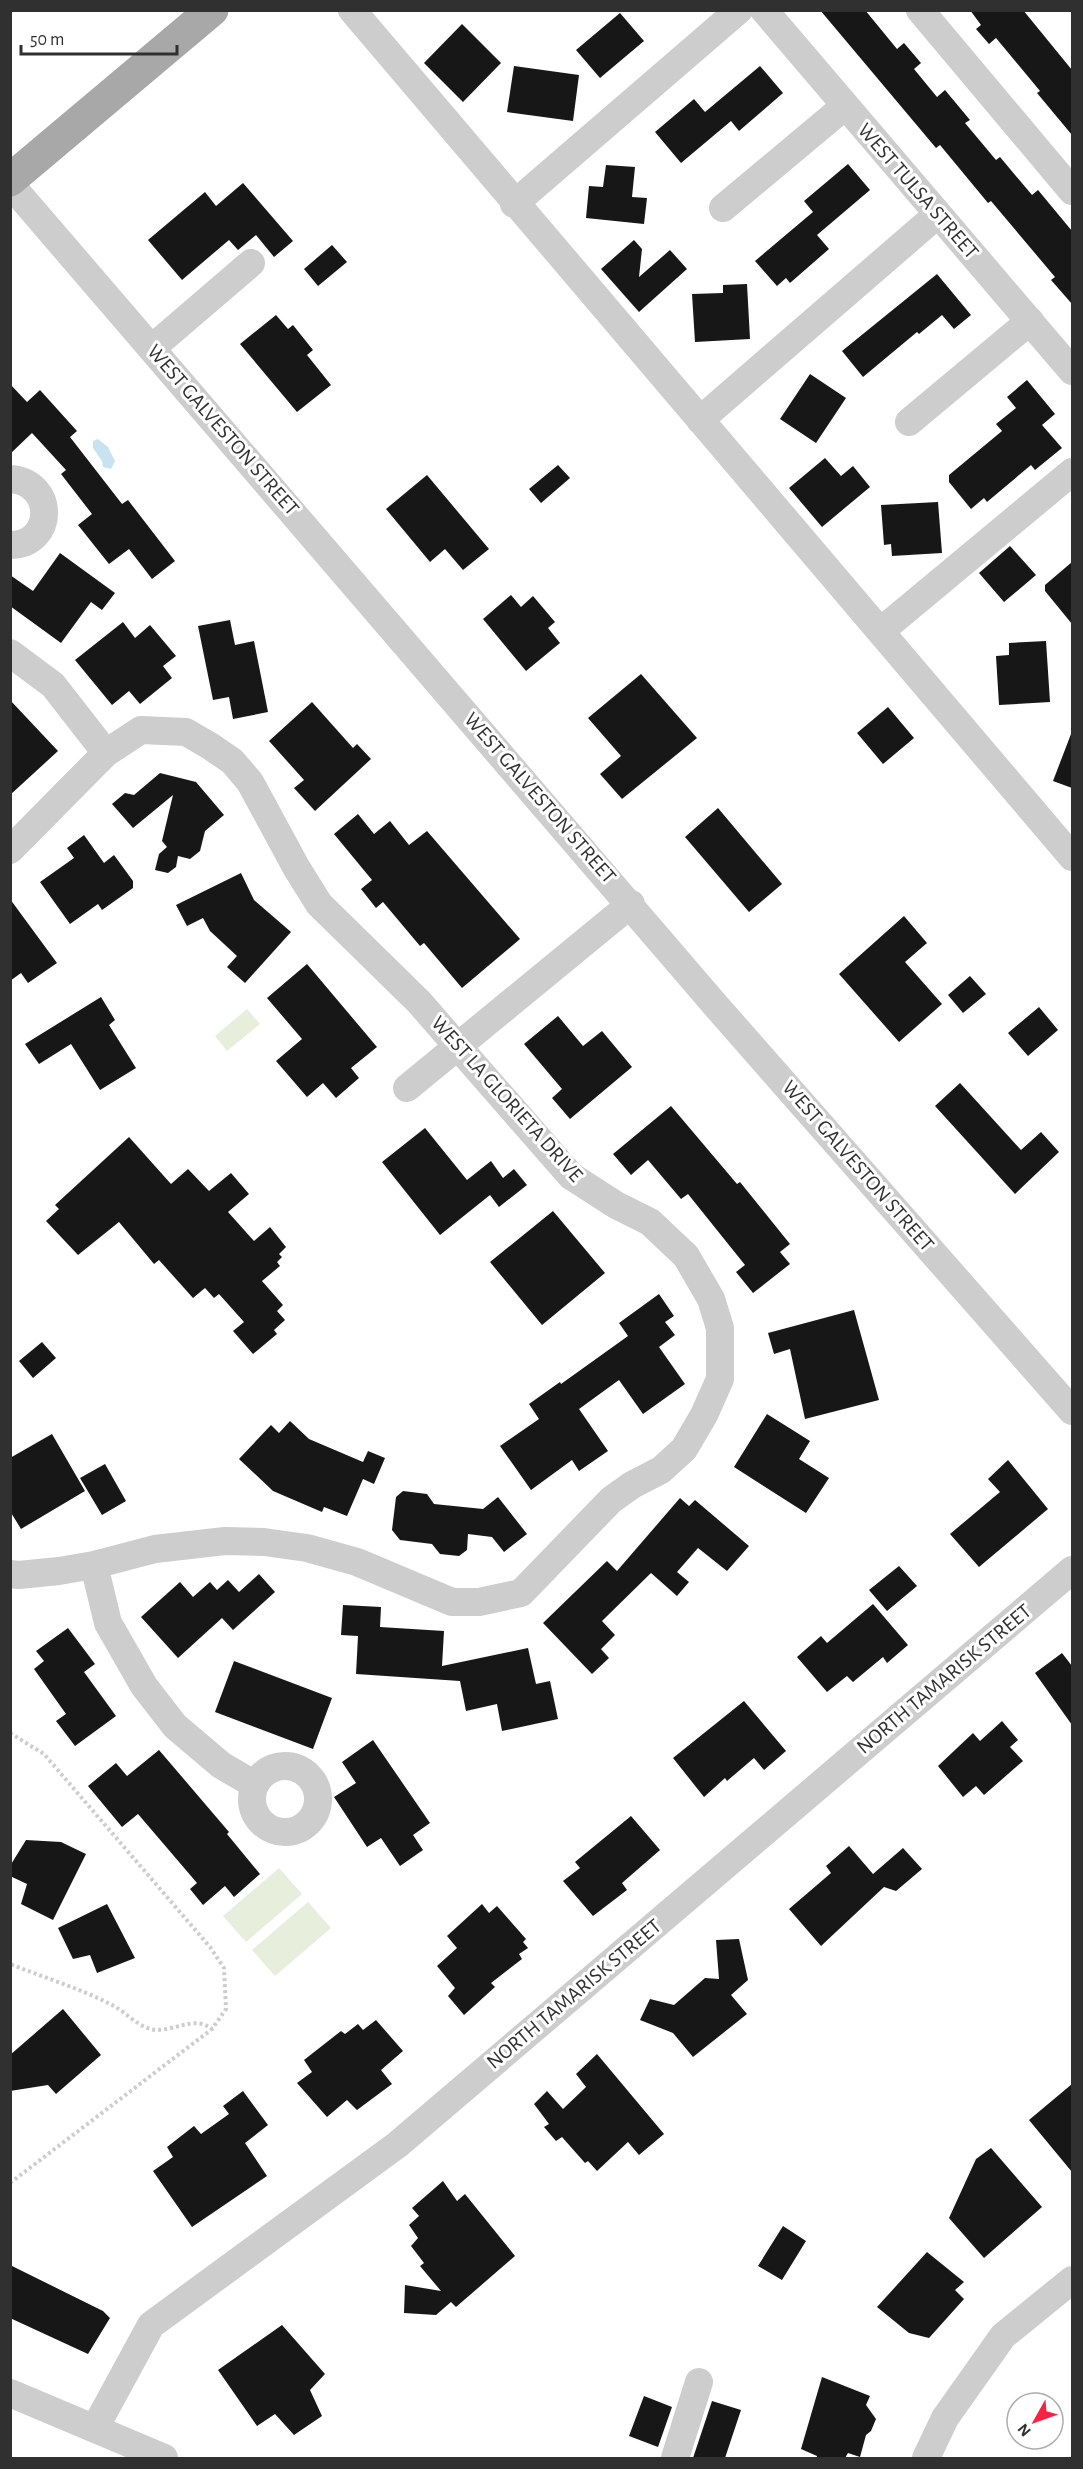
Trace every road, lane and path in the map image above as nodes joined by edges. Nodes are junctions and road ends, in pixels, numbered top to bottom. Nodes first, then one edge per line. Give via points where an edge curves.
1 (212, 10) edge
2 (352, 10) edge
3 (739, 10) edge
4 (764, 10) edge
5 (920, 10) edge
6 (845, 106) junction
7 (10, 182) edge
8 (1072, 191) edge
9 (514, 204) junction
10 (723, 208) dead end
11 (938, 214) junction
12 (251, 263) dead end
13 (1030, 321) junction
14 (152, 348) junction
15 (1072, 371) edge
16 (700, 420) junction
17 (909, 422) dead end
18 (1072, 472) edge
19 (10, 479) edge
20 (10, 545) edge
21 (882, 630) junction
22 (10, 653) edge
23 (106, 753) junction
24 (10, 850) edge
25 (1072, 857) edge
26 (631, 904) junction
27 (457, 1048) junction
28 (407, 1088) dead end
29 (1072, 1408) edge
30 (94, 1565) junction
31 (1072, 1570) edge
32 (10, 1574) edge
33 (10, 1733) edge
34 (255, 1785) dead end
35 (10, 1964) edge
36 (212, 2029) junction
37 (10, 2183) edge
38 (1072, 2280) edge
39 (699, 2382) dead end
40 (10, 2393) edge
41 (95, 2428) junction
42 (165, 2458) edge
43 (675, 2458) edge
44 (926, 2458) edge

1 - 7 main road
2 - 9 street
3 - 9 street
4 - 6 street, WEST TULSA STREET
5 - 8 street
6 - 10 street
6 - 11 street, WEST TULSA STREET
7 - 14 street, WEST GALVESTON STREET
9 - 16 street
11 - 13 street, WEST TULSA STREET
11 - 16 street
12 - 14 street
13 - 15 street, WEST TULSA STREET
13 - 17 street
14 - 26 street, WEST GALVESTON STREET
16 - 21 street
18 - 21 street
19 - 20 street via 34,487 45,506 45,517 36,536
21 - 25 street
22 - 23 street via 53,685
23 - 24 street, WEST LA GLORIETA DRIVE
23 - 27 street, WEST LA GLORIETA DRIVE via 141,730 186,732 232,761 250,782 319,904 419,1002
26 - 27 street
26 - 29 street, WEST GALVESTON STREET via 717,1007
27 - 28 street
27 - 30 street, WEST LA GLORIETA DRIVE via 571,1176 651,1222 686,1256 711,1299 720,1328 720,1378 684,1449 661,1470 611,1500 521,1593 479,1602 452,1602 357,1562 307,1548 264,1542 225,1541 155,1549
30 - 32 street, WEST LA GLORIETA DRIVE
30 - 34 street via 108,1623 144,1686 175,1726 221,1765
31 - 41 street, NORTH TAMARISK STREET via 397,2145 151,2325
33 - 36 path via 44,1754 210,1947 224,1968 226,2009
35 - 36 path via 114,2006 150,2029 193,2022 204,2022
36 - 37 path
38 - 44 street via 1003,2336 945,2418
39 - 43 street
40 - 41 street
41 - 42 street

